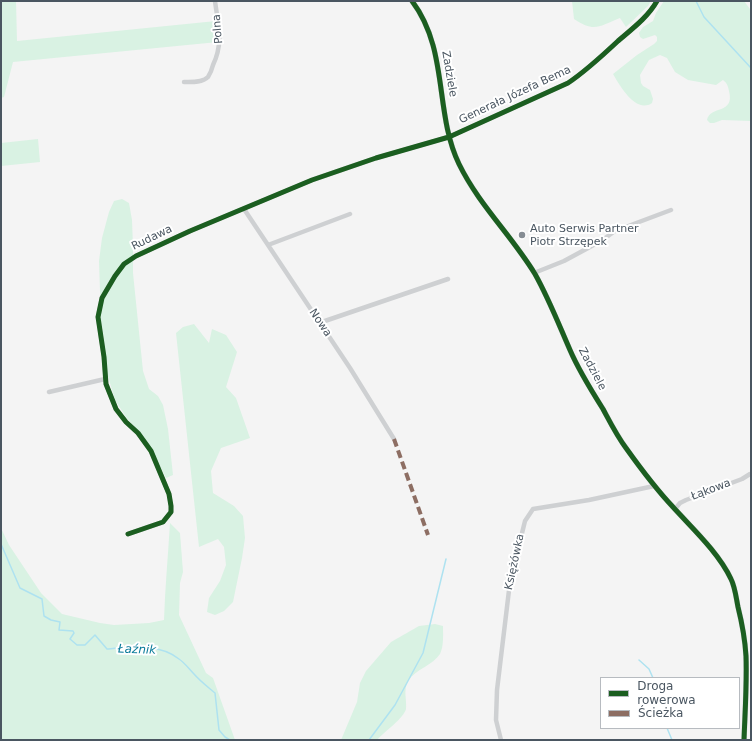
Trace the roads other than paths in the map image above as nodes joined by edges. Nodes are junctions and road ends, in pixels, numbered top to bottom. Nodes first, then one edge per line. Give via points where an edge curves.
1 (215, 1) edge
2 (412, 1) edge
3 (657, 1) edge
4 (184, 82) dead end
5 (449, 137) junction
6 (244, 209) junction
7 (671, 210) dead end
8 (350, 214) dead end
9 (268, 244) junction
10 (534, 273) junction
11 (448, 278) dead end
12 (320, 323) junction
13 (105, 379) junction
14 (49, 392) dead end
15 (394, 439) dead end
16 (750, 474) dead end
17 (654, 486) junction
18 (675, 509) junction
19 (128, 534) dead end
20 (749, 668) edge
21 (500, 740) edge
22 (744, 740) edge

1 - 4 street, Polna via 220,39 216,60 208,77 200,81
2 - 5 street, Zadziele via 432,37
3 - 5 street, Generała Józefa Bema via 634,27 582,74 568,83
5 - 6 street, Rudawa via 344,168
5 - 10 street, Zadziele via 458,161 474,190
6 - 9 street, Nowa
6 - 13 street, Rudawa via 183,234 124,264 102,298 98,317
7 - 10 street via 615,231 564,261
8 - 9 street
9 - 12 street, Nowa
10 - 17 street, Zadziele via 588,384 624,446
11 - 12 street
12 - 15 street, Nowa
13 - 14 street
13 - 19 street, Rudawa via 116,409 151,451 171,501 170,512 163,522
16 - 18 street, Łąkowa via 686,500
17 - 18 street, Zadziele
17 - 21 street, Księżówka via 533,509 525,521 510,582 497,690 496,720
18 - 20 street, Zadziele via 723,564 730,577 744,633
20 - 22 street, Zadziele

